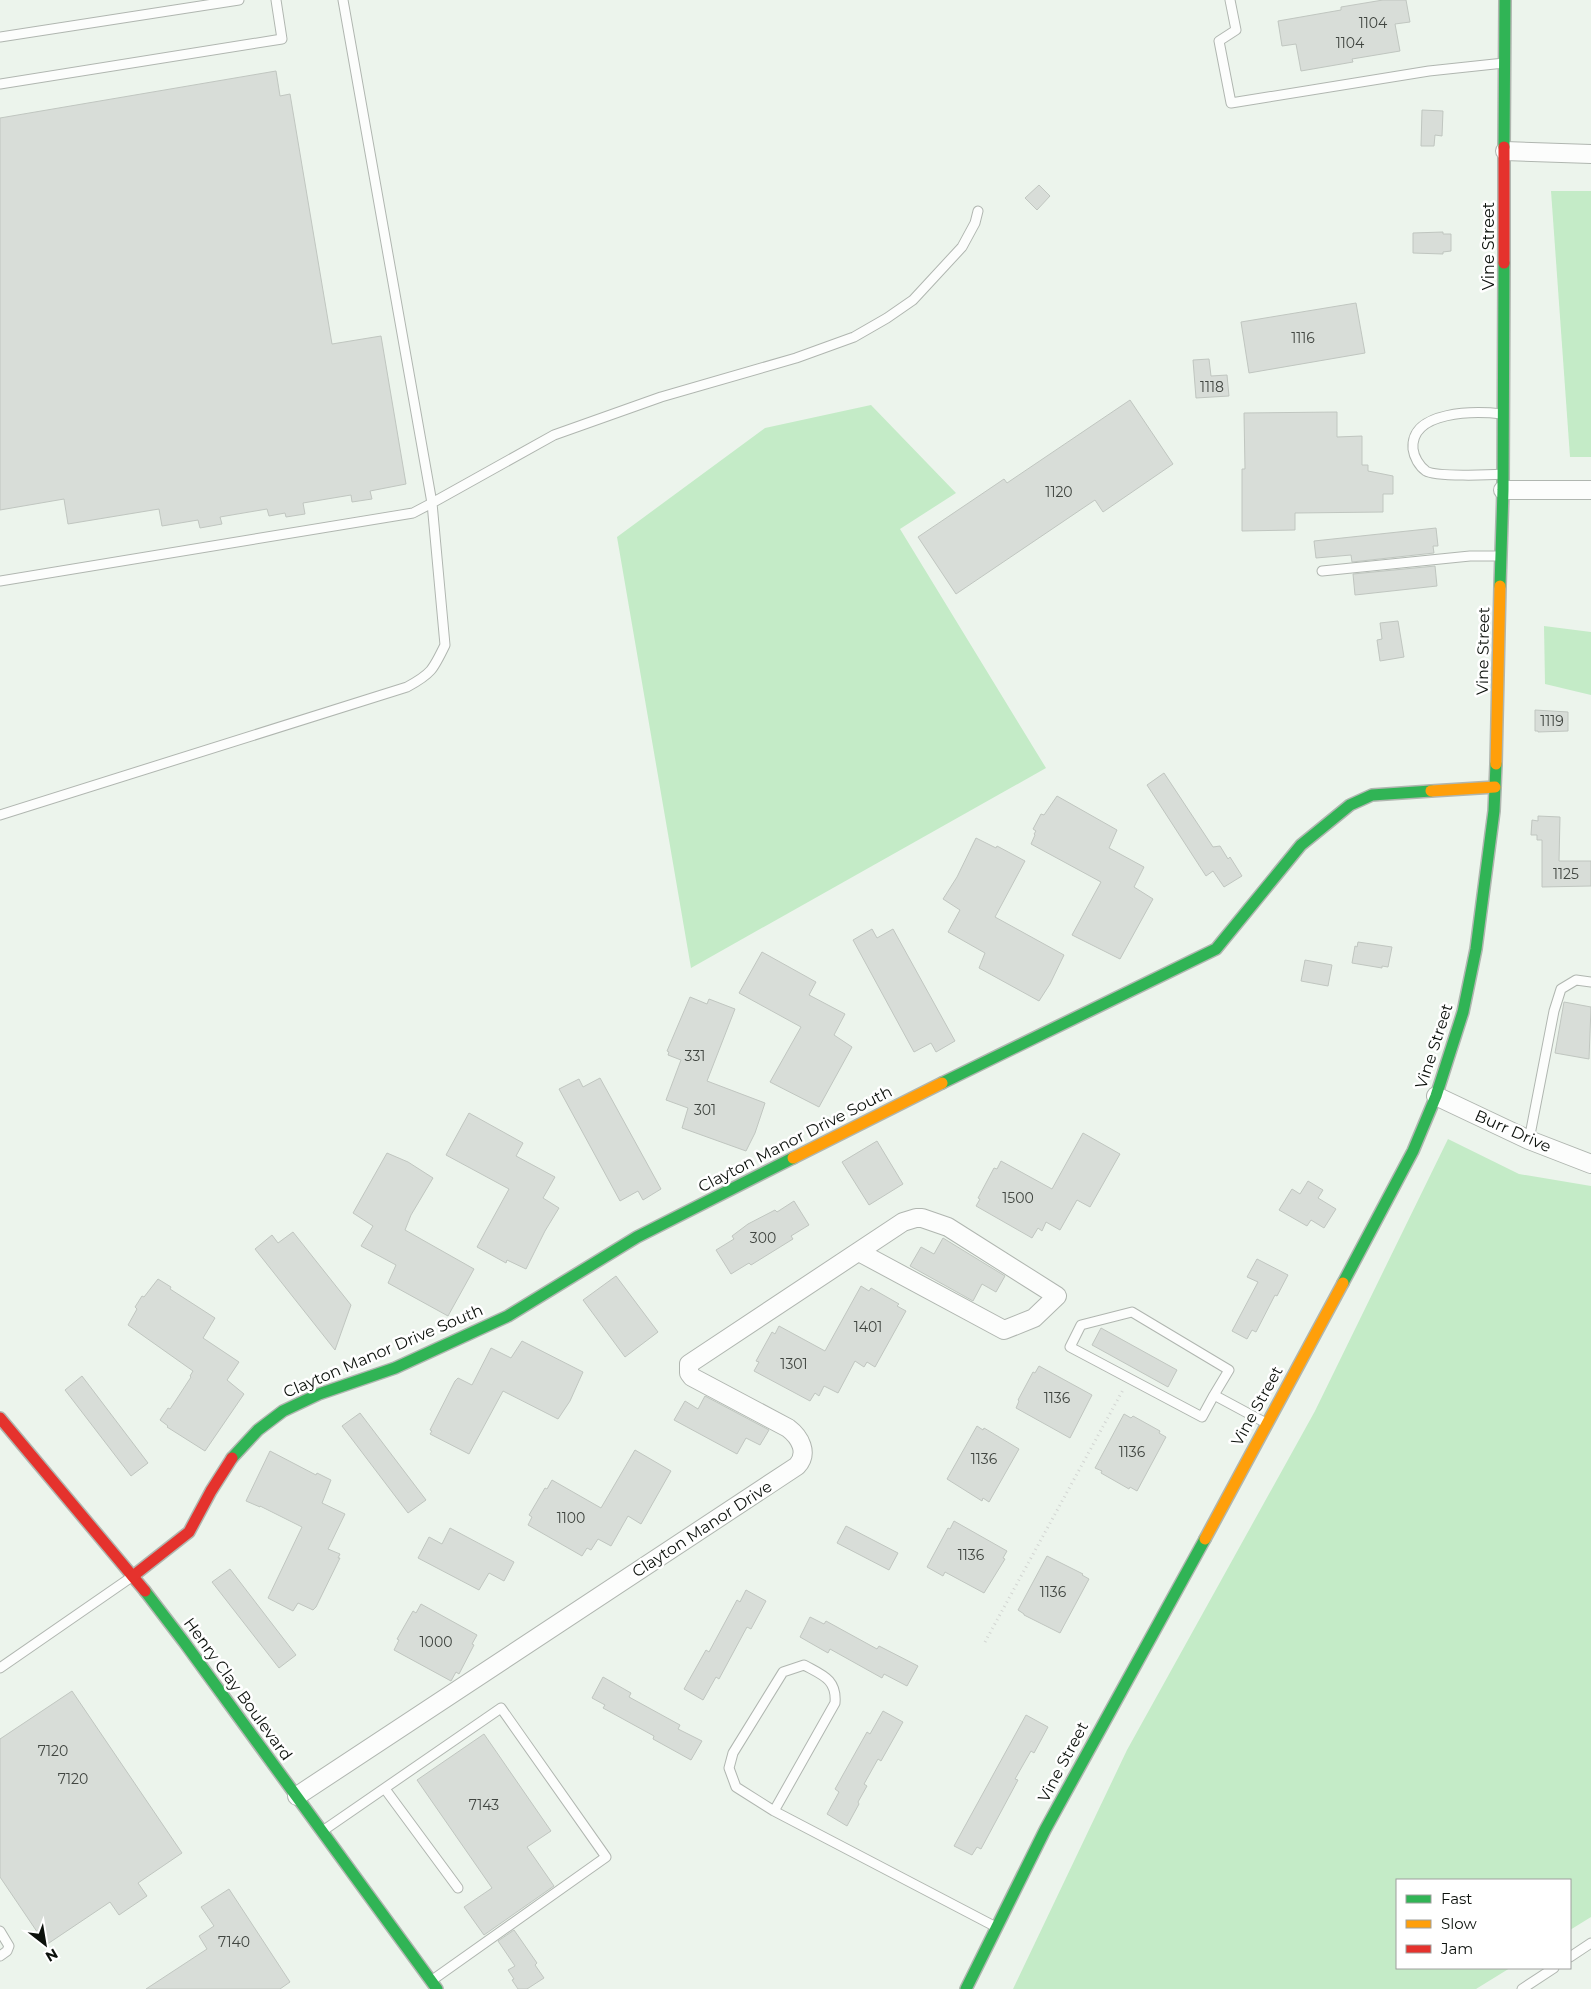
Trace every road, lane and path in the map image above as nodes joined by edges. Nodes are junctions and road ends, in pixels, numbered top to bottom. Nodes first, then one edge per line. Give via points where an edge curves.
1 (239, 0) edge
2 (276, 0) edge
3 (343, 0) edge
4 (1230, 0) edge
5 (1505, 0) edge
6 (0, 37) edge
7 (1506, 62) junction
8 (0, 84) edge
9 (1505, 151) junction
10 (1591, 154) edge
11 (978, 211) dead end
12 (1503, 414) junction
13 (1503, 482) junction
14 (1591, 490) edge
15 (432, 503) junction
16 (1501, 556) junction
17 (1322, 571) dead end
18 (0, 581) edge
19 (1495, 787) junction
20 (0, 815) edge
21 (1591, 982) edge
22 (1436, 1096) junction
23 (1529, 1140) junction
24 (1591, 1164) edge
25 (859, 1252) junction
26 (1130, 1379) junction
27 (1214, 1395) junction
28 (0, 1418) edge
29 (1266, 1423) junction
30 (133, 1576) junction
31 (985, 1642) dead end
32 (0, 1668) edge
33 (385, 1789) junction
34 (297, 1796) junction
35 (774, 1811) junction
36 (322, 1831) junction
37 (458, 1888) dead end
38 (997, 1927) junction
39 (0, 1931) edge
40 (1591, 1943) edge
41 (0, 1956) edge
42 (1571, 1957) edge
43 (1552, 1969) edge
44 (430, 1986) edge
45 (966, 1989) edge
46 (1522, 1989) edge

1 - 6 lane
2 - 8 lane via 282,39
3 - 15 lane
4 - 7 lane via 1236,30 1218,41 1231,103
5 - 7 street, Vine Street
7 - 9 street, Vine Street
9 - 10 street
9 - 12 street, Vine Street
11 - 15 lane via 962,247 913,300 854,337 796,358 661,397 554,435
12 - 13 street, Vine Street
12 - 13 lane via 1481,412 1439,417 1421,426 1413,441 1413,452 1417,463 1427,472 1478,476
13 - 14 street
13 - 16 street, Vine Street
15 - 18 lane via 413,513
15 - 20 lane via 445,644 426,676 407,687
16 - 17 lane via 1470,556
16 - 19 street, Vine Street
19 - 22 street, Vine Street via 1476,950 1463,1012
19 - 30 street, Clayton Manor Drive South via 1372,795 1350,804 1301,845 1216,949 637,1237 508,1316 395,1368 319,1394 283,1411 258,1430 235,1454 189,1532
21 - 23 lane via 1576,980 1561,988
22 - 23 street, Burr Drive
22 - 29 street, Vine Street via 1413,1151
23 - 24 street, Burr Drive
25 - 25 street, Clayton Manor Drive via 903,1222 922,1218 948,1227 1057,1296 1034,1318 1004,1330
25 - 34 street, Clayton Manor Drive via 689,1364 692,1376 797,1435 804,1453 798,1466
26 - 27 lane via 1202,1418
26 - 27 lane via 1070,1347 1081,1325 1132,1312 1229,1370
26 - 31 path
27 - 29 lane
28 - 30 street, Henry Clay Boulevard
29 - 38 street, Vine Street via 1050,1821
30 - 32 lane
30 - 34 street, Henry Clay Boulevard
33 - 36 lane
33 - 37 lane
33 - 44 lane via 501,1708 606,1857
34 - 36 street, Henry Clay Boulevard
35 - 35 lane via 736,1787 729,1768 733,1752 783,1672 804,1665 828,1678 836,1692 836,1703
35 - 38 lane
36 - 44 street, Henry Clay Boulevard
38 - 45 street, Vine Street
39 - 41 lane via 9,1946
40 - 42 lane
43 - 46 lane

